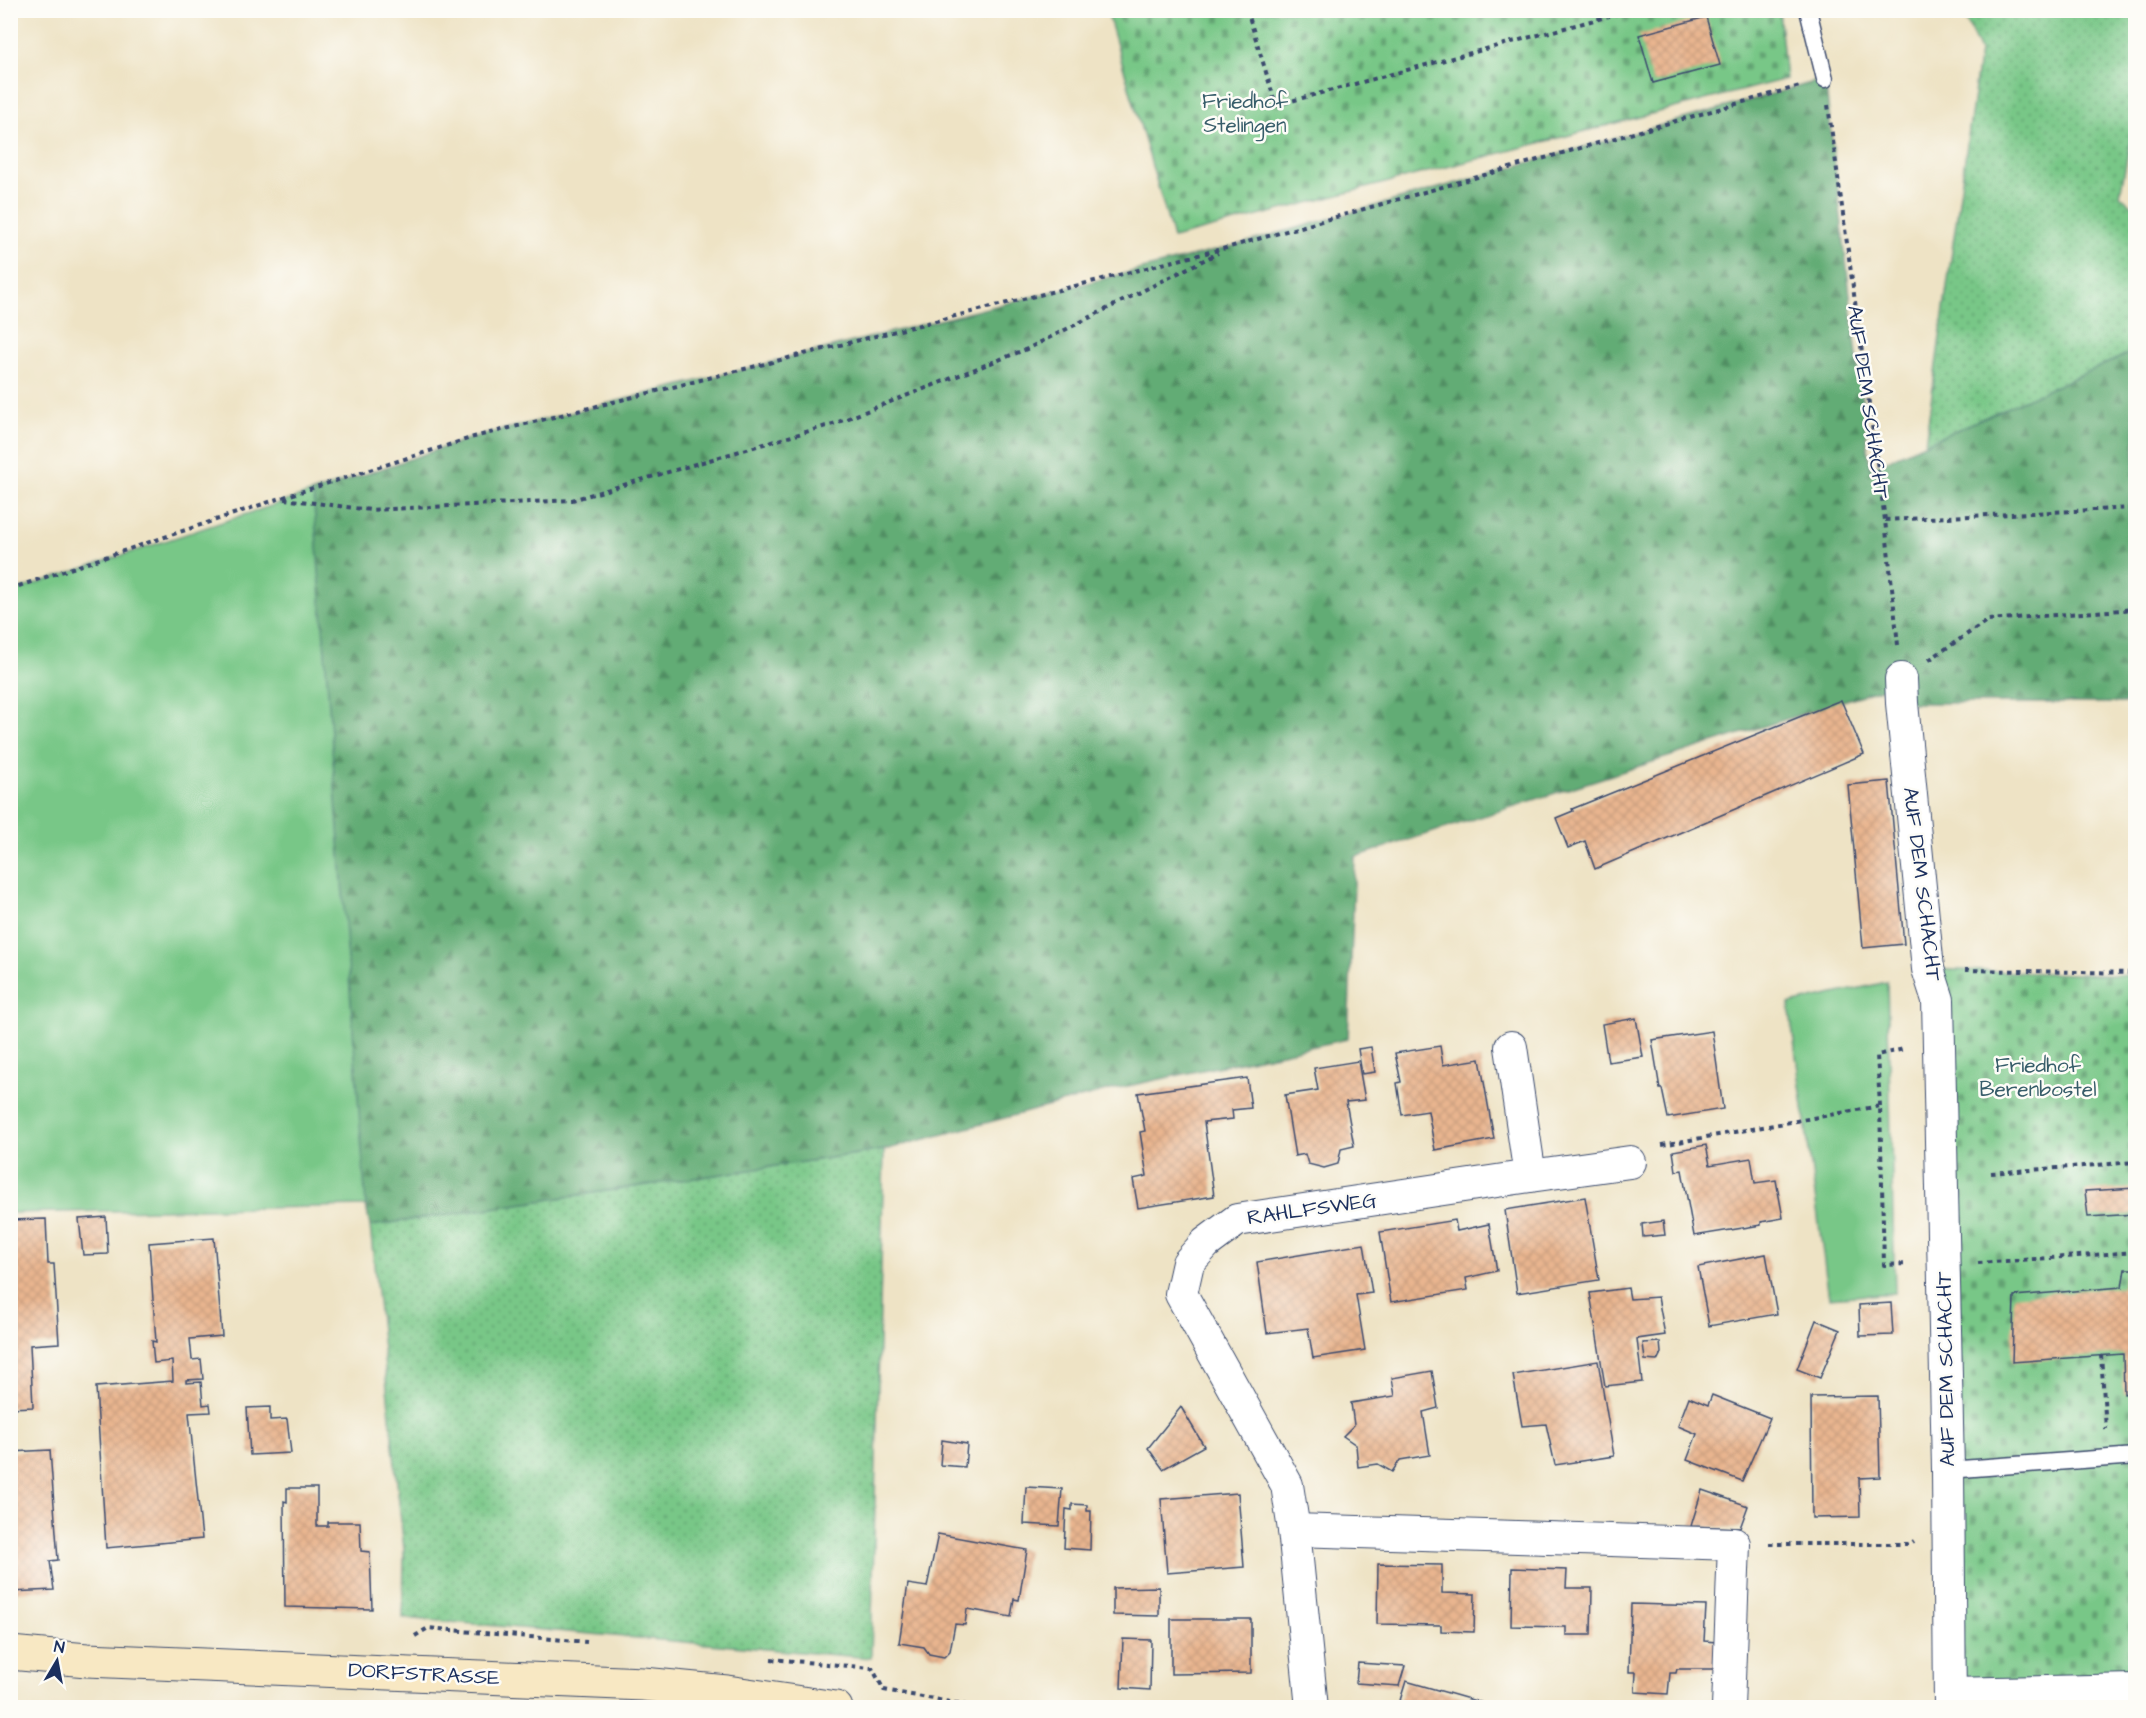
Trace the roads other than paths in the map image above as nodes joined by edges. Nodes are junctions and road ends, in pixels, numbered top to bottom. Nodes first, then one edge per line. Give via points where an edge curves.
1 (1808, 10) edge
2 (1825, 79) road end
3 (1901, 679) road end
4 (1511, 1047) dead end
5 (1630, 1162) road end
6 (1530, 1176) junction
7 (2136, 1456) edge
8 (1948, 1470) junction
9 (1294, 1530) junction
10 (10, 1653) edge
11 (2136, 1690) edge
12 (1950, 1701) edge
13 (836, 1707) edge
14 (1312, 1707) edge
15 (1728, 1707) edge

1 - 2 lane
3 - 8 street, AUF DEM SCHACHT via 1928,969 1938,999
4 - 6 street
5 - 6 street, RAHLFSWEG
6 - 9 street, RAHLFSWEG via 1237,1220 1206,1243 1188,1263 1181,1294 1287,1485
7 - 8 lane
8 - 12 street, AUF DEM SCHACHT
9 - 14 street, RAHLFSWEG
9 - 15 street via 1734,1544
10 - 13 street, DORFSTRASSE via 87,1660 643,1684
11 - 12 street, AUF DEM SCHACHT

